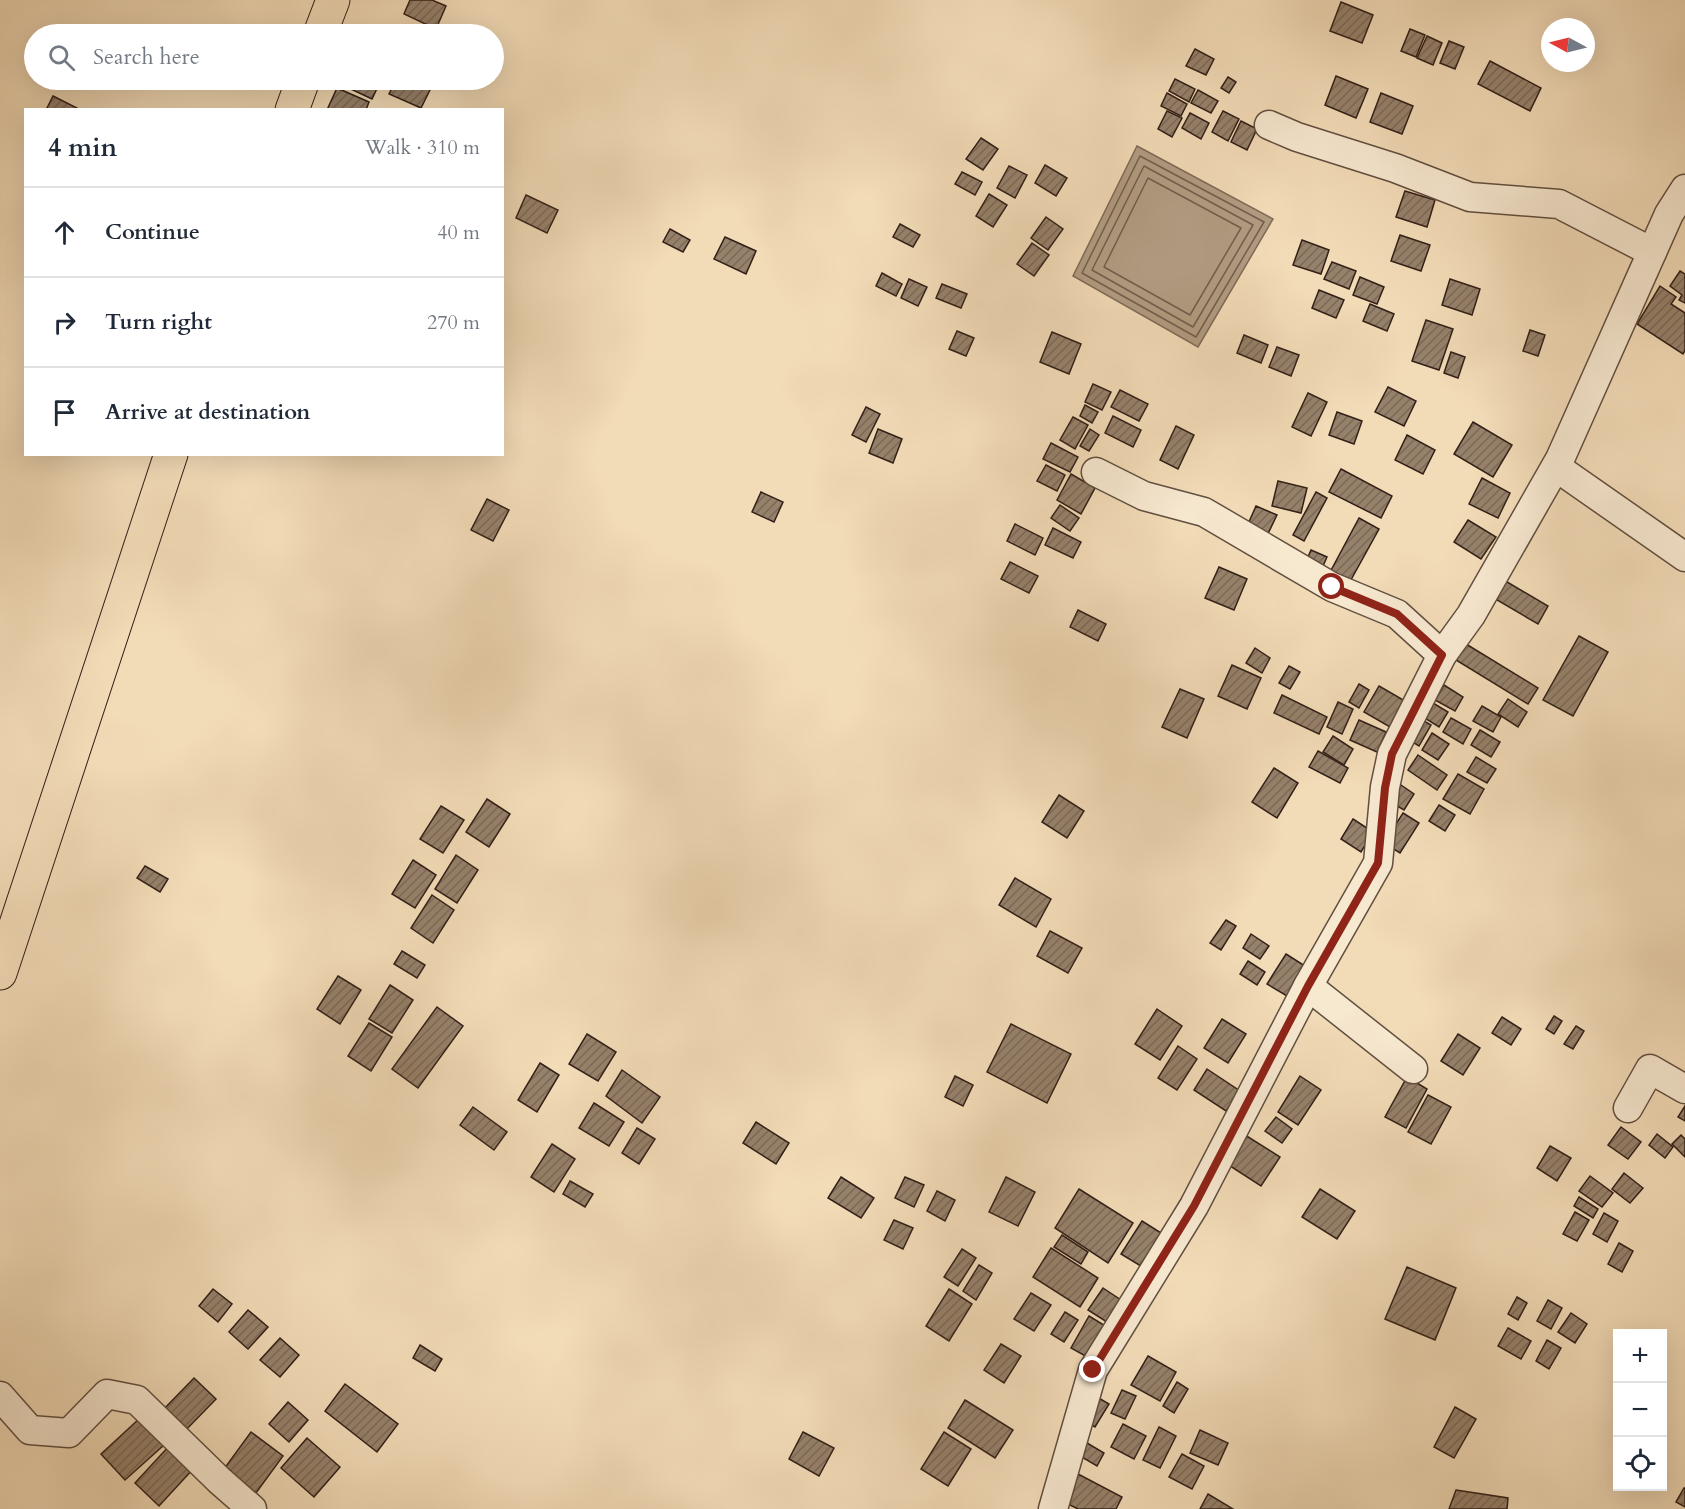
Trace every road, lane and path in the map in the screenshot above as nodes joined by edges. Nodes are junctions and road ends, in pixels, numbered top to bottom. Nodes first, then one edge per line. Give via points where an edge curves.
1 (309, 0) edge
2 (333, 0) edge
3 (300, 24) edge
4 (324, 24) edge
5 (276, 90) edge
6 (299, 90) edge
7 (270, 108) edge
8 (293, 108) edge
9 (1269, 125) dead end
10 (1685, 189) edge
11 (1652, 252) junction
12 (146, 456) edge
13 (170, 456) edge
14 (1556, 467) junction
15 (1096, 472) dead end
16 (1685, 557) edge
17 (1442, 655) junction
18 (0, 901) edge
19 (0, 973) edge
20 (1308, 986) junction
21 (1413, 1069) dead end
22 (1685, 1089) edge
23 (1628, 1108) dead end
24 (0, 1396) edge
25 (252, 1509) edge
26 (1053, 1509) edge

1 - 3 main road
2 - 4 main road
5 - 7 main road
6 - 8 main road
9 - 11 street via 1470,197 1559,204
10 - 11 street
11 - 14 street
12 - 18 main road
13 - 19 main road
14 - 16 street
14 - 17 street via 1471,615
15 - 17 street via 1144,496 1204,512 1332,587 1397,614
17 - 20 street via 1392,754 1378,863
20 - 21 street
20 - 26 street via 1194,1206 1093,1370
22 - 23 street via 1650,1069
24 - 25 street via 30,1430 69,1433 107,1394 137,1400

